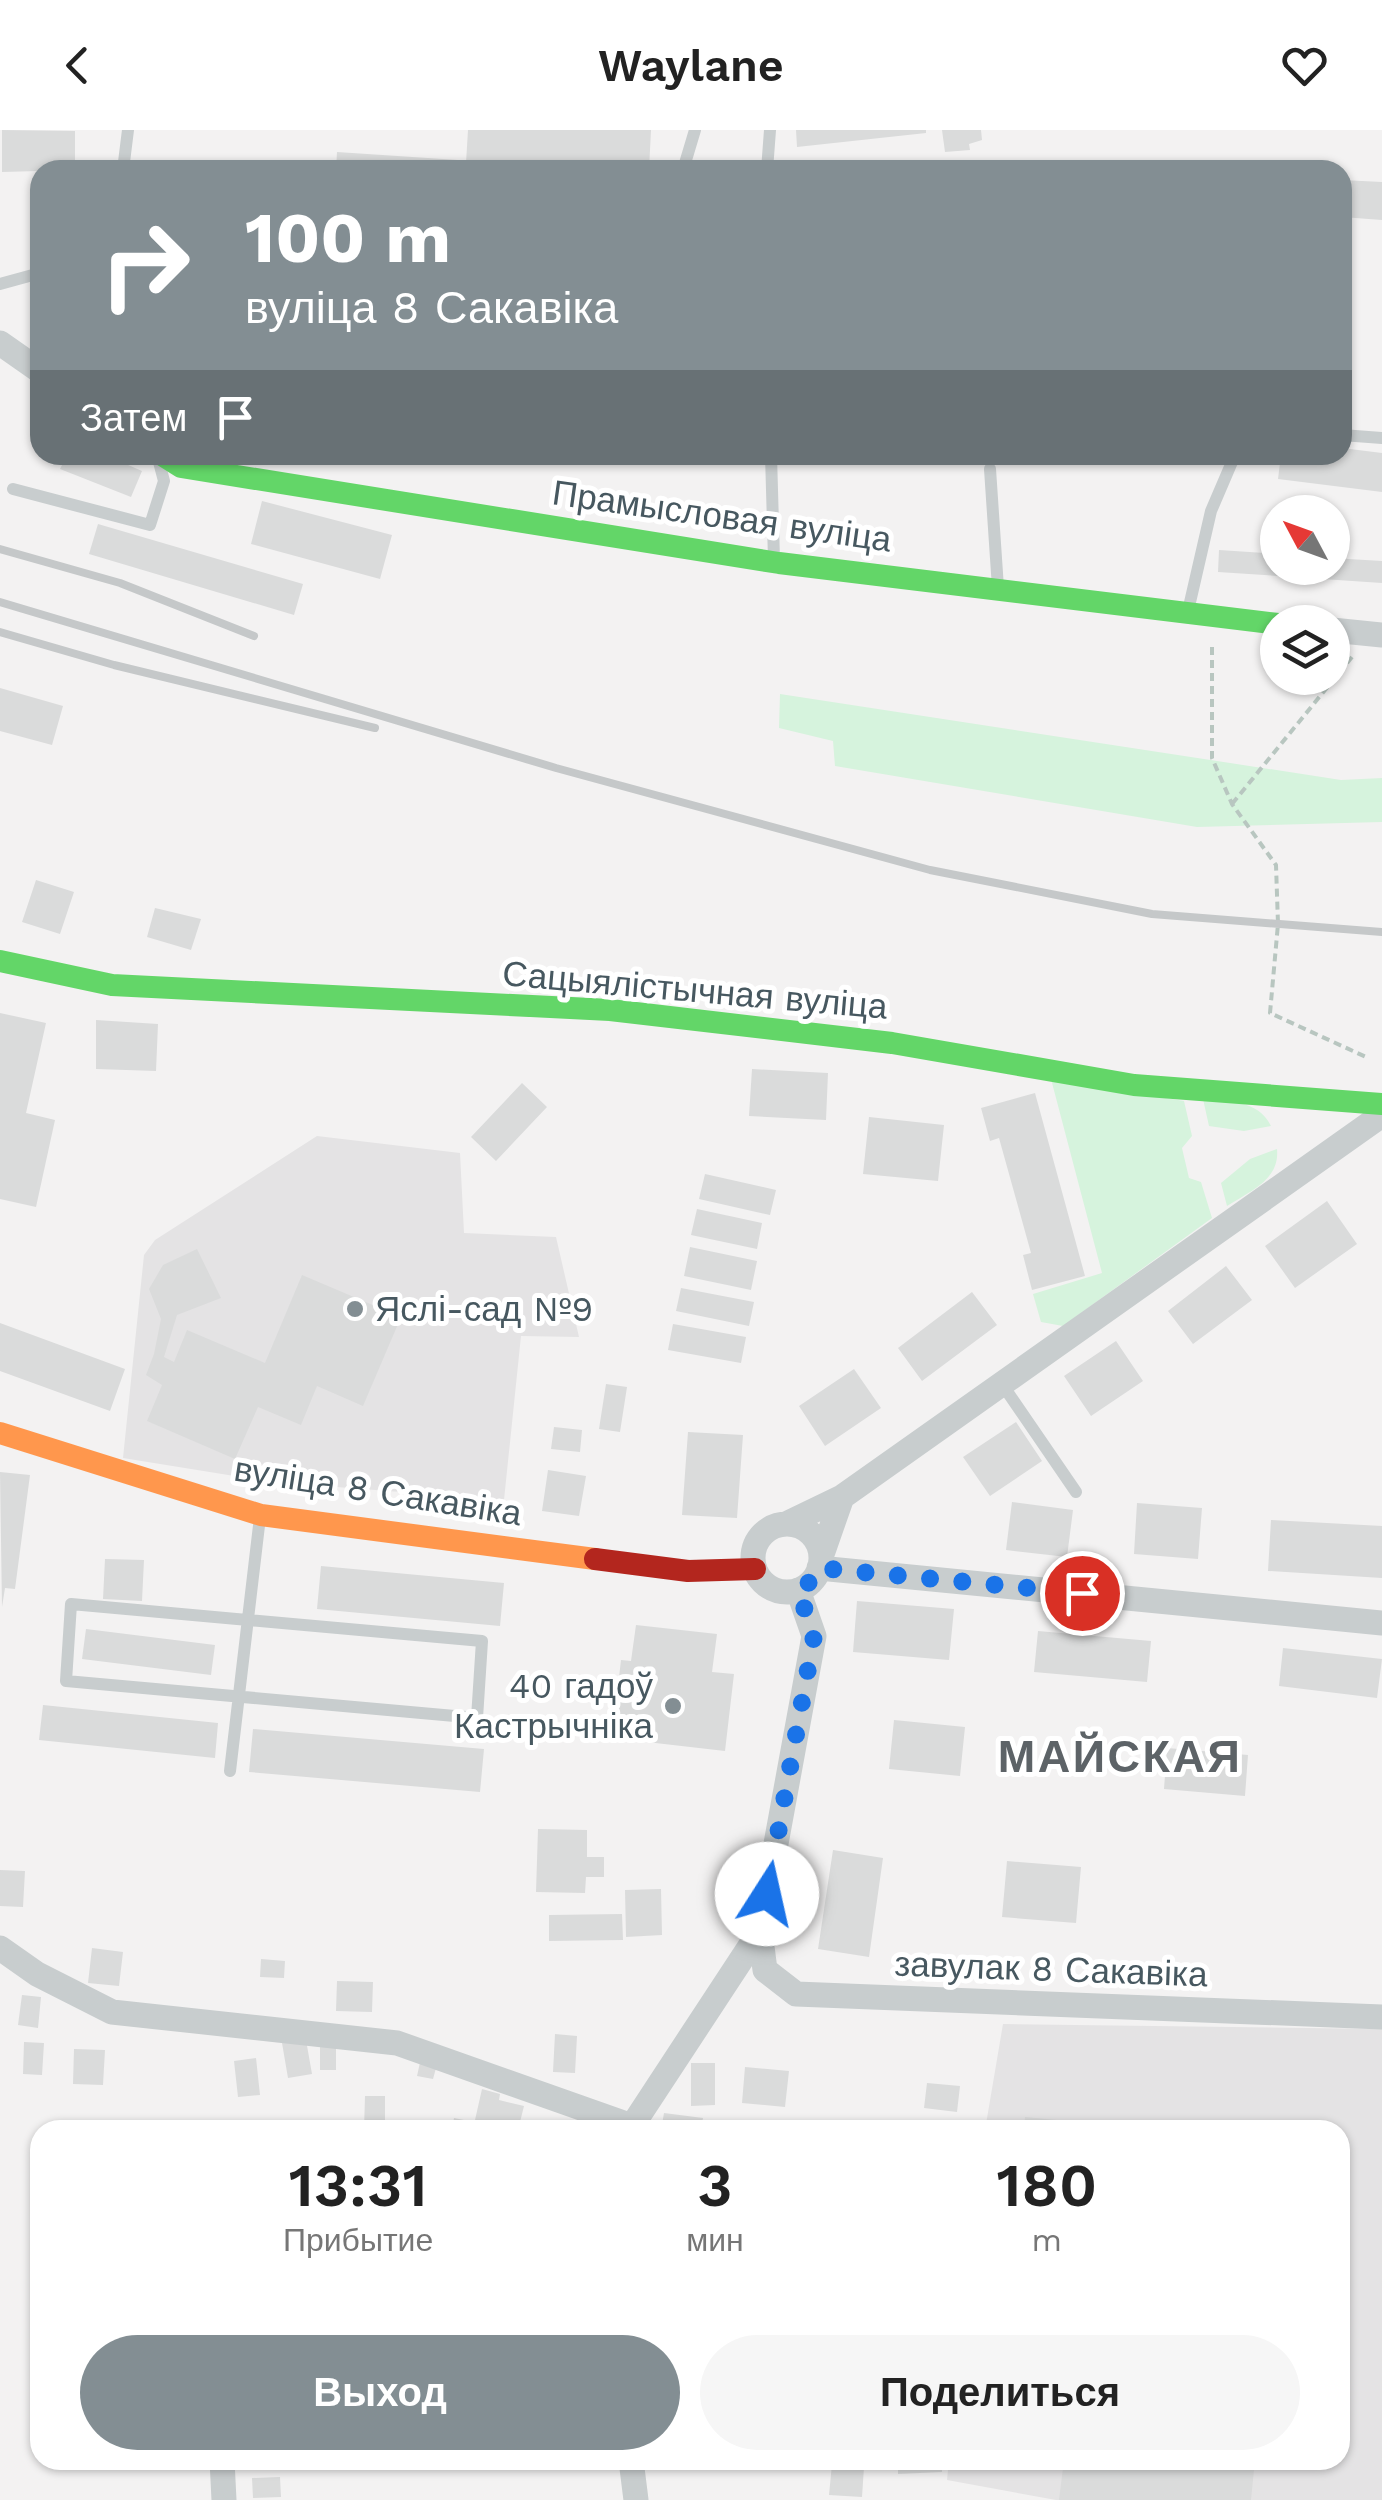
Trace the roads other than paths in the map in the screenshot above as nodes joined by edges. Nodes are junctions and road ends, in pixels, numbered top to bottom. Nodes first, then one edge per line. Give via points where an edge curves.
1 (128, 130) edge
2 (695, 130) edge
3 (770, 130) edge
4 (124, 160) edge
5 (686, 160) edge
6 (768, 160) edge
7 (30, 276) edge
8 (0, 284) edge
9 (0, 342) edge
10 (30, 364) edge
11 (1352, 435) edge
12 (1382, 438) edge
13 (162, 465) edge
14 (178, 465) edge
15 (771, 465) edge
16 (1231, 465) edge
17 (990, 469) dead end
18 (14, 488) dead end
19 (774, 562) junction
20 (998, 590) junction
21 (1187, 614) junction
22 (1260, 622) edge
23 (1350, 632) edge
24 (1376, 635) edge
25 (0, 960) edge
26 (1382, 1104) edge
27 (1382, 1115) edge
28 (1002, 1384) junction
29 (0, 1433) edge
30 (1076, 1492) dead end
31 (842, 1497) junction
32 (260, 1515) junction
33 (786, 1524) junction
34 (820, 1562) junction
35 (755, 1569) junction
36 (798, 1590) junction
37 (248, 1621) junction
38 (1382, 1623) edge
39 (239, 1698) junction
40 (230, 1771) dead end
41 (760, 1930) junction
42 (0, 1948) edge
43 (1382, 2017) edge
44 (610, 2120) edge
45 (637, 2120) edge
46 (222, 2470) edge
47 (632, 2470) edge
48 (224, 2500) edge
49 (636, 2500) edge

1 - 4 lane
2 - 5 lane
3 - 6 lane
7 - 8 lane
9 - 10 street
11 - 12 lane
13 - 18 lane via 164,481 150,525
14 - 19 street, Прамысловая вуліца
15 - 19 lane
16 - 21 lane via 1211,511
17 - 20 lane
19 - 20 street, Прамысловая вуліца
20 - 21 street, Прамысловая вуліца
21 - 22 street, Прамысловая вуліца
23 - 24 street
25 - 26 street, Сацыялістычная вуліца via 112,986 610,1010 892,1043 1134,1085
27 - 28 street
28 - 30 lane
28 - 31 street
29 - 32 street, вуліца 8 Сакавіка
31 - 33 street
31 - 34 street
32 - 35 street, вуліца 8 Сакавіка via 688,1571
32 - 37 lane
33 - 34 street via 814,1537
33 - 35 street via 759,1538
34 - 36 street
34 - 38 street
35 - 36 street via 777,1590
36 - 41 street via 814,1636
37 - 39 lane
37 - 39 lane via 71,1604 66,1682
37 - 39 lane via 482,1641 477,1718
39 - 40 lane
41 - 43 street, завулак 8 Сакавіка via 765,1970 796,1994
41 - 45 street
42 - 44 street via 112,2012 397,2043
46 - 48 street
47 - 49 street

